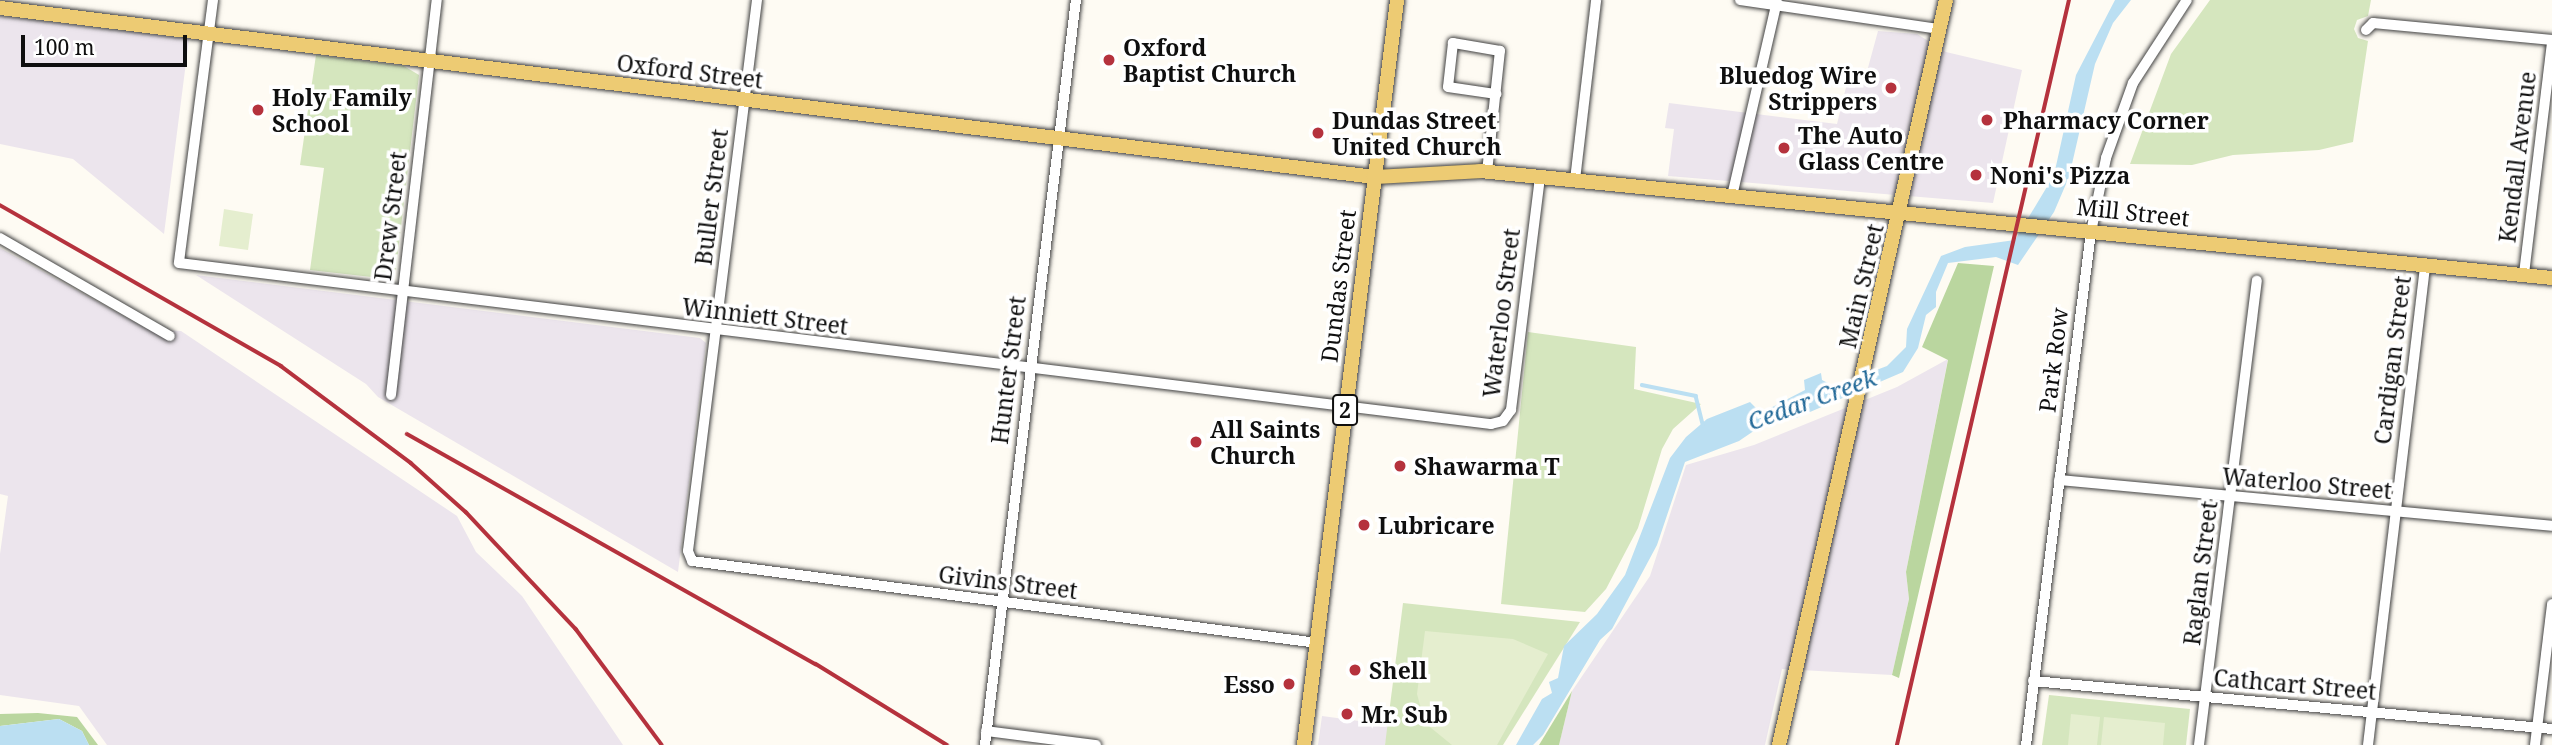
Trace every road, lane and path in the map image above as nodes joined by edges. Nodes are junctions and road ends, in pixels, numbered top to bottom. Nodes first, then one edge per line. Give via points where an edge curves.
1 (213, 0) edge
2 (437, 0) edge
3 (757, 0) edge
4 (1076, 0) edge
5 (1397, 0) edge
6 (1596, 0) edge
7 (1740, 0) edge
8 (1946, 0) edge
9 (2187, 0) edge
10 (1776, 3) edge
11 (0, 8) edge
12 (1940, 29) junction
13 (2366, 30) dead end
14 (209, 33) junction
15 (2552, 42) edge
16 (430, 61) junction
17 (1496, 94) junction
18 (744, 100) junction
19 (1059, 140) junction
20 (1488, 172) junction
21 (1374, 177) junction
22 (1540, 177) junction
23 (1575, 180) junction
24 (1732, 196) junction
25 (1901, 213) junction
26 (2091, 232) junction
27 (2, 240) edge
28 (2425, 264) junction
29 (2524, 274) junction
30 (2552, 278) edge
31 (2257, 281) dead end
32 (402, 292) junction
33 (716, 330) junction
34 (170, 336) dead end
35 (1029, 370) junction
36 (391, 395) dead end
37 (1345, 409) junction
38 (2059, 480) junction
39 (2230, 496) junction
40 (2394, 512) junction
41 (2552, 526) edge
42 (694, 564) joint
43 (1001, 602) junction
44 (2552, 604) edge
45 (1317, 643) junction
46 (2033, 681) junction
47 (2205, 696) junction
48 (2371, 712) junction
49 (2537, 728) junction
50 (2552, 729) edge
51 (986, 731) junction
52 (985, 745) edge
53 (1096, 745) edge
54 (1304, 745) edge
55 (1779, 745) edge
56 (2026, 745) edge
57 (2199, 745) edge
58 (2368, 745) edge
59 (2535, 745) edge

1 - 14 street
2 - 16 street, Drew Street
3 - 18 street, Buller Street
4 - 19 street, Hunter Street
5 - 21 main road, Dundas Street / 2
6 - 23 street
7 - 10 street
8 - 12 main road, Main Street
9 - 26 street, Park Row via 2154,47 2123,108 2106,158
10 - 12 street
10 - 24 street
11 - 14 main road, Oxford Street
12 - 25 main road, Main Street
13 - 15 street via 2373,23
14 - 16 main road, Oxford Street
14 - 32 street, Winniett Street via 179,263
15 - 29 street, Kendall Avenue
16 - 18 main road, Oxford Street
16 - 32 street, Drew Street
17 - 17 street via 1499,49 1453,43 1448,87
17 - 20 street
18 - 19 main road, Oxford Street
18 - 33 street, Buller Street
19 - 21 main road, Oxford Street
19 - 35 street, Hunter Street
20 - 21 main road, Mill Street via 1424,171
20 - 22 main road, Mill Street
21 - 37 main road, Dundas Street / 2
22 - 23 main road, Mill Street
22 - 37 street, Waterloo Street via 1506,418 1491,424
23 - 24 main road, Mill Street
24 - 25 main road, Mill Street
25 - 26 main road, Mill Street
25 - 55 main road, Main Street
26 - 28 main road, Mill Street
26 - 38 street, Park Row
27 - 34 street
28 - 29 main road, Mill Street
28 - 40 street, Cardigan Street
29 - 30 main road, Mill Street
31 - 39 street, Raglan Street
32 - 33 street, Winniett Street
32 - 36 street, Drew Street
33 - 35 street, Winniett Street
33 - 42 street, Buller Street via 688,551
35 - 37 street, Winniett Street
35 - 43 street, Hunter Street
37 - 45 main road, Dundas Street / 2
38 - 39 street, Waterloo Street
38 - 46 street, Park Row
39 - 40 street, Waterloo Street
39 - 47 street, Raglan Street
40 - 41 street, Waterloo Street
40 - 48 street, Cardigan Street
42 - 43 street, Givins Street
43 - 45 street, Givins Street
43 - 51 street, Hunter Street
44 - 49 street
45 - 54 main road, Dundas Street / 2
46 - 47 street, Cathcart Street
46 - 56 street, Park Row
47 - 48 street, Cathcart Street
47 - 57 street, Raglan Street
48 - 49 street, Cathcart Street
48 - 58 street, Cardigan Street
49 - 50 street, Cathcart Street
49 - 59 street
51 - 52 street, Hunter Street
51 - 53 street

